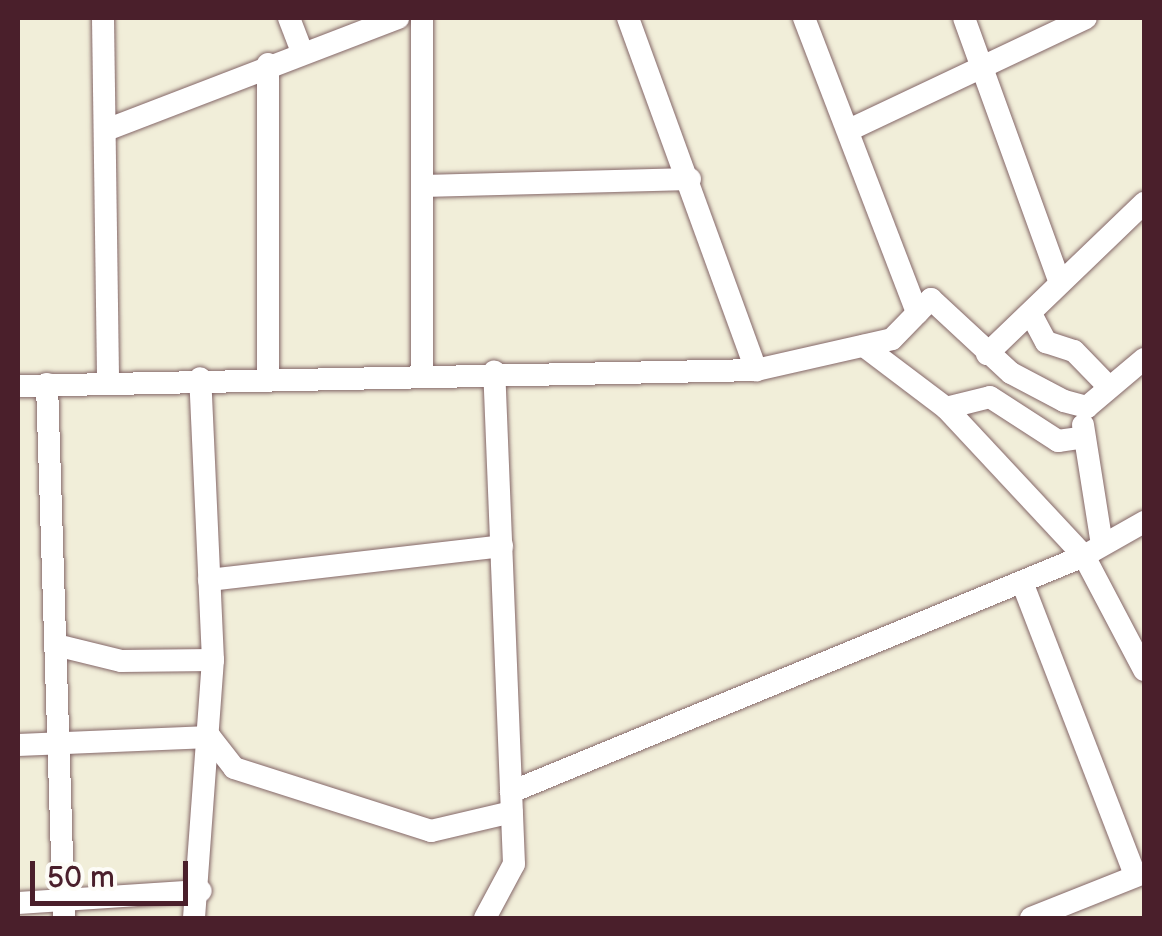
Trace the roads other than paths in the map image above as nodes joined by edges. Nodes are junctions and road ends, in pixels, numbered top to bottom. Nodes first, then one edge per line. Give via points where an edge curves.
1 (103, 18) edge
2 (289, 18) edge
3 (398, 18) edge
4 (422, 18) edge
5 (628, 18) edge
6 (804, 18) edge
7 (964, 18) edge
8 (1086, 18) edge
9 (302, 52) junction
10 (268, 64) junction
11 (985, 70) junction
12 (106, 130) junction
13 (849, 130) junction
14 (690, 179) junction
15 (424, 186) junction
16 (1144, 203) edge
17 (1059, 280) junction
18 (918, 313) junction
19 (1031, 314) junction
20 (864, 346) junction
21 (987, 354) junction
22 (1144, 359) edge
23 (756, 370) junction
24 (422, 371) junction
25 (494, 371) junction
26 (268, 376) junction
27 (200, 378) junction
28 (108, 380) junction
29 (47, 384) junction
30 (18, 386) edge
31 (1108, 387) junction
32 (1087, 407) junction
33 (946, 408) junction
34 (1080, 438) junction
35 (1144, 522) edge
36 (502, 546) junction
37 (1093, 550) junction
38 (209, 580) junction
39 (1022, 582) junction
40 (60, 646) junction
41 (213, 660) junction
42 (1144, 670) edge
43 (210, 738) junction
44 (64, 744) junction
45 (18, 745) edge
46 (511, 802) junction
47 (1140, 873) edge
48 (201, 892) junction
49 (18, 903) edge
50 (65, 910) edge
51 (194, 918) edge
52 (485, 918) edge
53 (1031, 918) edge

1 - 12 street
2 - 9 street
3 - 9 street
4 - 15 street
5 - 14 street
6 - 13 street
7 - 11 street
8 - 11 street
9 - 10 street
10 - 12 street
10 - 26 street
11 - 13 street
11 - 17 street
12 - 28 street
13 - 18 street
14 - 15 street
14 - 23 street
15 - 24 street
16 - 17 street
17 - 19 street
18 - 20 street via 892,340
18 - 21 street via 931,299
19 - 21 street
19 - 31 street via 1046,342 1074,352
20 - 23 street
20 - 33 street
21 - 32 street via 1038,389
22 - 31 street
23 - 25 street
24 - 25 street
24 - 26 street
25 - 36 street
26 - 27 street
27 - 28 street
27 - 38 street
28 - 29 street
29 - 30 street
29 - 40 street
31 - 32 street
32 - 34 street
33 - 34 street via 990,397 1058,442
33 - 37 street
34 - 37 street
35 - 37 street
36 - 38 street
36 - 46 street
37 - 39 street
37 - 42 street
38 - 41 street
39 - 46 street
39 - 47 street
40 - 41 street via 121,661
40 - 44 street
41 - 43 street
43 - 44 street
43 - 46 street via 234,768 431,831
43 - 48 street
44 - 45 street
44 - 50 street
46 - 52 street via 511,877
47 - 53 street
48 - 50 street
48 - 51 street
49 - 50 street

